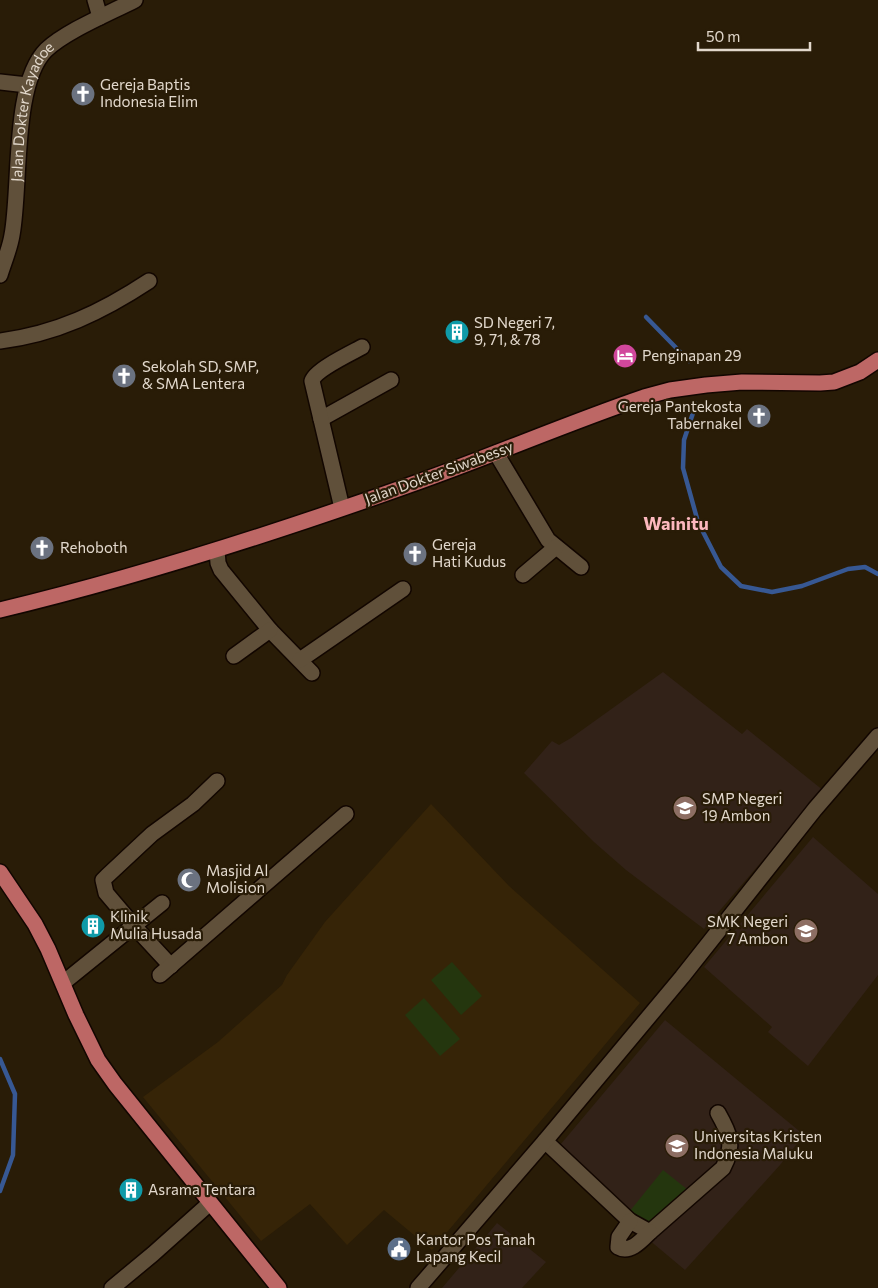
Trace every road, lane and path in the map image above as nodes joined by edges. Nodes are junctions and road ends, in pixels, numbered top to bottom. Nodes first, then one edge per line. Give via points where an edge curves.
1 (95, 0) edge
2 (135, 0) edge
3 (100, 18) junction
4 (0, 82) edge
5 (27, 85) junction
6 (0, 275) edge
7 (149, 281) dead end
8 (0, 341) edge
9 (362, 347) dead end
10 (878, 360) edge
11 (391, 380) dead end
12 (322, 420) junction
13 (496, 453) junction
14 (342, 508) junction
15 (556, 547) junction
16 (217, 550) junction
17 (581, 567) dead end
18 (523, 575) dead end
19 (403, 589) dead end
20 (0, 610) edge
21 (270, 630) junction
22 (234, 656) dead end
23 (300, 660) junction
24 (312, 673) dead end
25 (878, 736) edge
26 (217, 781) dead end
27 (346, 814) dead end
28 (0, 872) edge
29 (162, 903) dead end
30 (134, 926) junction
31 (63, 983) junction
32 (718, 1113) dead end
33 (545, 1141) junction
34 (210, 1203) junction
35 (630, 1221) junction
36 (650, 1232) junction
37 (112, 1288) edge
38 (279, 1288) edge
39 (418, 1288) edge

1 - 3 street
2 - 3 street, Jalan Dokter Kayadoe
3 - 5 street, Jalan Dokter Kayadoe via 46,50 37,61
4 - 5 street
5 - 6 street, Jalan Dokter Kayadoe via 12,235
7 - 8 street via 87,317 33,336
9 - 12 street via 313,377
10 - 13 main road, Jalan Dokter Siwabessy via 860,372 834,382 742,382 670,390 625,403
11 - 12 street
12 - 14 street
13 - 14 main road, Jalan Dokter Siwabessy
13 - 15 street via 548,540
14 - 16 main road, Jalan Dokter Siwabessy
15 - 17 street
15 - 18 street
16 - 20 main road, Jalan Dokter Siwabessy
16 - 21 street via 221,570
19 - 23 street
21 - 22 street
21 - 23 street
23 - 24 street
25 - 33 street
26 - 30 street via 193,804 152,834 103,880 106,893
27 - 30 street via 165,970
28 - 31 main road via 35,924
29 - 30 street
30 - 31 street
31 - 34 main road via 98,1060 114,1084
32 - 36 street via 728,1131 730,1143 724,1168
33 - 35 street
33 - 39 street
34 - 37 street
34 - 38 main road
35 - 36 street
35 - 36 street via 619,1237 618,1247 631,1248

